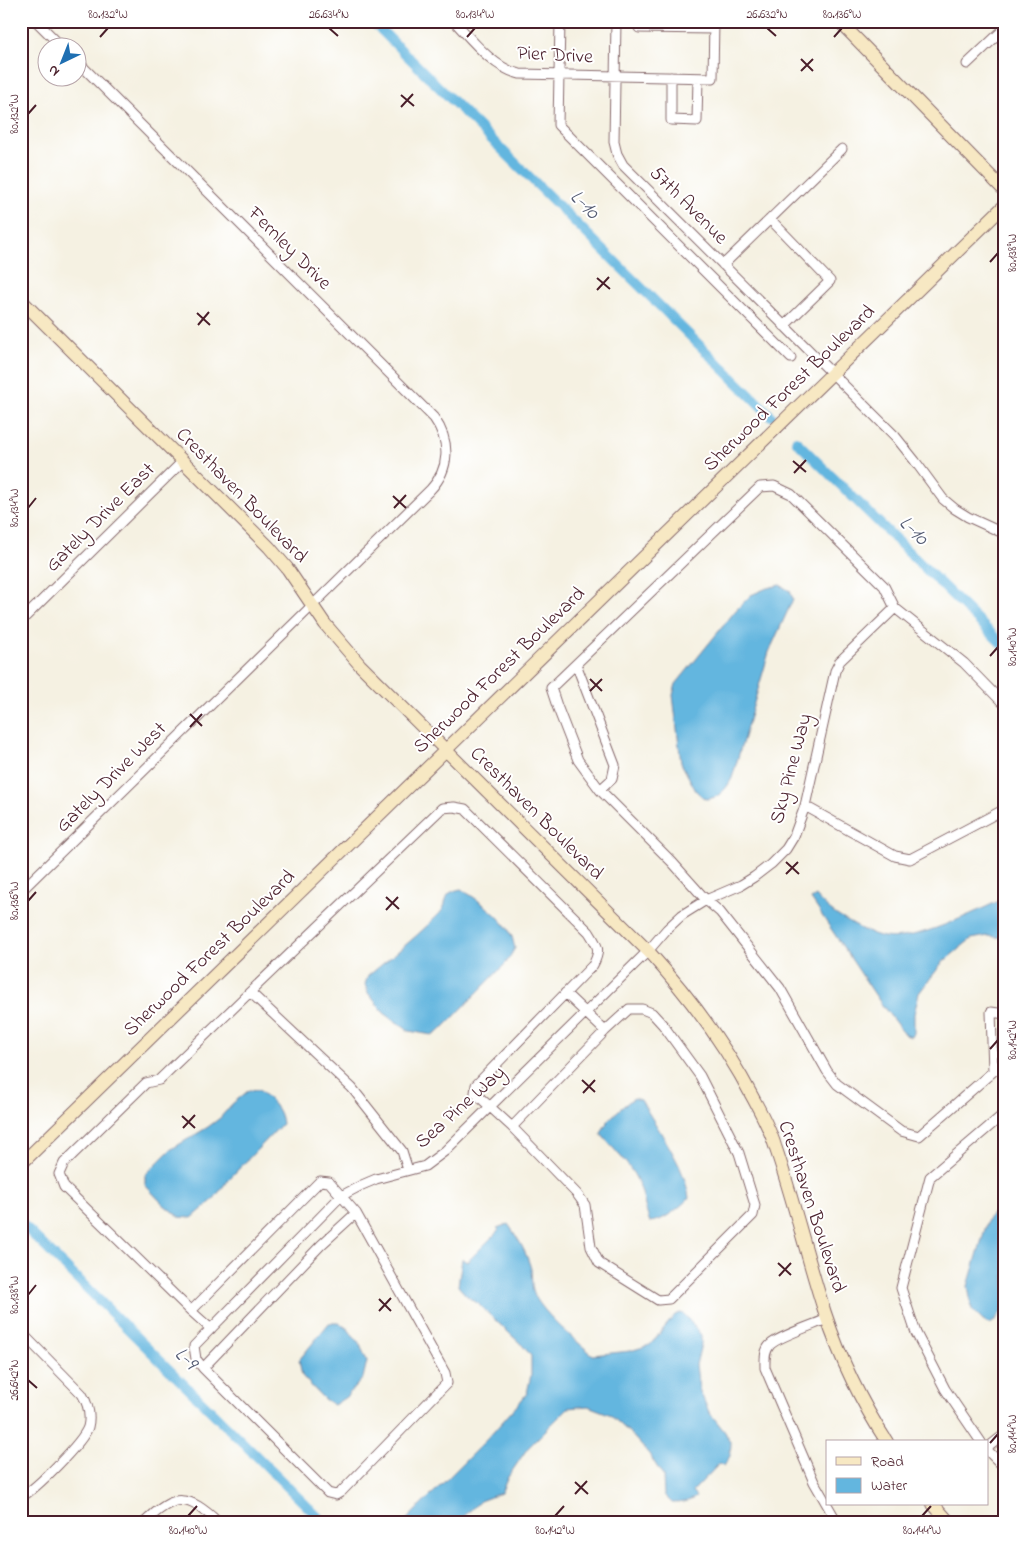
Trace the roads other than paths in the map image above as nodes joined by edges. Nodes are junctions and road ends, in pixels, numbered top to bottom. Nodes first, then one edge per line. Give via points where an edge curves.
1 (36, 21) edge
2 (454, 21) edge
3 (560, 21) edge
4 (616, 21) edge
5 (839, 21) edge
6 (714, 25) edge
7 (639, 28) dead end
8 (1005, 28) edge
9 (53, 38) edge
10 (967, 64) dead end
11 (88, 72) edge
12 (558, 75) junction
13 (615, 76) junction
14 (672, 77) junction
15 (698, 78) junction
16 (842, 149) dead end
17 (1005, 191) edge
18 (1005, 205) edge
19 (770, 219) junction
20 (723, 265) junction
21 (21, 300) edge
22 (784, 326) junction
23 (792, 358) dead end
24 (832, 374) junction
25 (184, 461) junction
26 (442, 474) joint
27 (1005, 534) edge
28 (312, 605) junction
29 (895, 608) junction
30 (21, 622) edge
31 (576, 664) junction
32 (1005, 705) edge
33 (446, 751) junction
34 (600, 790) junction
35 (805, 806) junction
36 (1005, 809) edge
37 (21, 891) edge
38 (706, 900) junction
39 (648, 951) junction
40 (250, 992) junction
41 (565, 993) junction
42 (586, 1012) junction
43 (1005, 1014) edge
44 (606, 1031) junction
45 (1005, 1061) edge
46 (993, 1071) junction
47 (490, 1108) junction
48 (1005, 1113) edge
49 (512, 1127) junction
50 (21, 1164) edge
51 (408, 1170) junction
52 (341, 1196) junction
53 (356, 1213) junction
54 (190, 1311) junction
55 (827, 1319) junction
56 (210, 1329) junction
57 (21, 1332) edge
58 (203, 1368) junction
59 (1005, 1434) edge
60 (886, 1440) edge
61 (980, 1440) edge
62 (988, 1448) edge
63 (988, 1450) edge
64 (1005, 1468) edge
65 (21, 1497) edge
66 (826, 1503) edge
67 (828, 1506) edge
68 (935, 1506) edge
69 (145, 1522) edge
70 (218, 1522) edge
71 (837, 1522) edge
72 (949, 1522) edge

1 - 9 street
2 - 12 street, Pier Drive via 506,70 520,74
3 - 12 street
4 - 13 street, 57th Avenue
5 - 17 street
6 - 7 street
6 - 15 street via 713,78
8 - 10 street
11 - 26 street, Fernley Drive via 434,418 444,436 446,448
12 - 13 street, Pier Drive
12 - 23 street via 558,125
13 - 14 street, Pier Drive
13 - 20 street, 57th Avenue via 614,142 620,160
14 - 15 street, Pier Drive
14 - 15 street via 671,120 697,121
16 - 19 street
18 - 24 street, Sherwood Forest Boulevard
19 - 20 street
19 - 22 street via 830,281
20 - 22 street, 57th Avenue
21 - 25 street, Cresthaven Boulevard
22 - 24 street, 57th Avenue
24 - 27 street, 57th Avenue via 895,436 943,499 968,517
24 - 33 street, Sherwood Forest Boulevard
25 - 28 street, Cresthaven Boulevard via 287,568
25 - 30 street, Gately Drive East
26 - 28 street, Gately Drive West via 430,490
28 - 33 street, Cresthaven Boulevard via 348,652
28 - 37 street, Gately Drive West
29 - 31 street via 884,586 791,494 774,486 760,487
29 - 32 street via 964,664
29 - 35 street, Sky Pine Way via 840,661 835,671
31 - 34 street via 616,765 612,779
31 - 34 street via 551,688 578,760
33 - 39 street, Cresthaven Boulevard
33 - 50 street, Sherwood Forest Boulevard
34 - 38 street
35 - 36 street via 894,856 910,859
35 - 38 street, Sky Pine Way via 794,836 782,855 748,881
38 - 39 street, Sky Pine Way via 682,915
38 - 46 street via 720,912 780,988 837,1084 901,1131 919,1136
39 - 42 street, Sea Pine Way
39 - 55 street, Cresthaven Boulevard via 713,1030 760,1111 775,1145
40 - 41 street via 442,808 454,807 465,809 589,932 598,946 593,965
40 - 51 street via 352,1088 402,1151
40 - 54 street via 159,1080 146,1083 64,1164 60,1174 64,1187
41 - 42 street
41 - 47 street via 476,1085 475,1093
42 - 44 street
42 - 47 street, Sea Pine Way
43 - 46 street via 990,1012
44 - 49 street
44 - 49 street via 629,1010 642,1008 663,1025 700,1076 738,1153 755,1205 752,1215 669,1299 658,1300 599,1262 591,1247 585,1205
45 - 46 street
47 - 49 street
47 - 51 street, Sea Pine Way via 445,1151 425,1166
48 - 61 street via 930,1177 901,1288 916,1332 945,1389
51 - 52 street, Sea Pine Way via 362,1185
52 - 53 street
52 - 54 street via 329,1182 320,1181
52 - 56 street, Sea Pine Way
53 - 58 street
53 - 58 street via 445,1373 447,1384 409,1424 341,1492 336,1495 328,1493
54 - 56 street
55 - 60 street, Cresthaven Boulevard via 852,1379
55 - 66 street via 770,1345 765,1355 765,1368
56 - 58 street, Sea Pine Way via 194,1346 196,1358
57 - 65 street via 82,1394 88,1406 89,1419 86,1432 78,1442 35,1488
59 - 62 street
63 - 64 street
67 - 71 street
68 - 72 street
69 - 70 street via 162,1506 179,1501 198,1505

